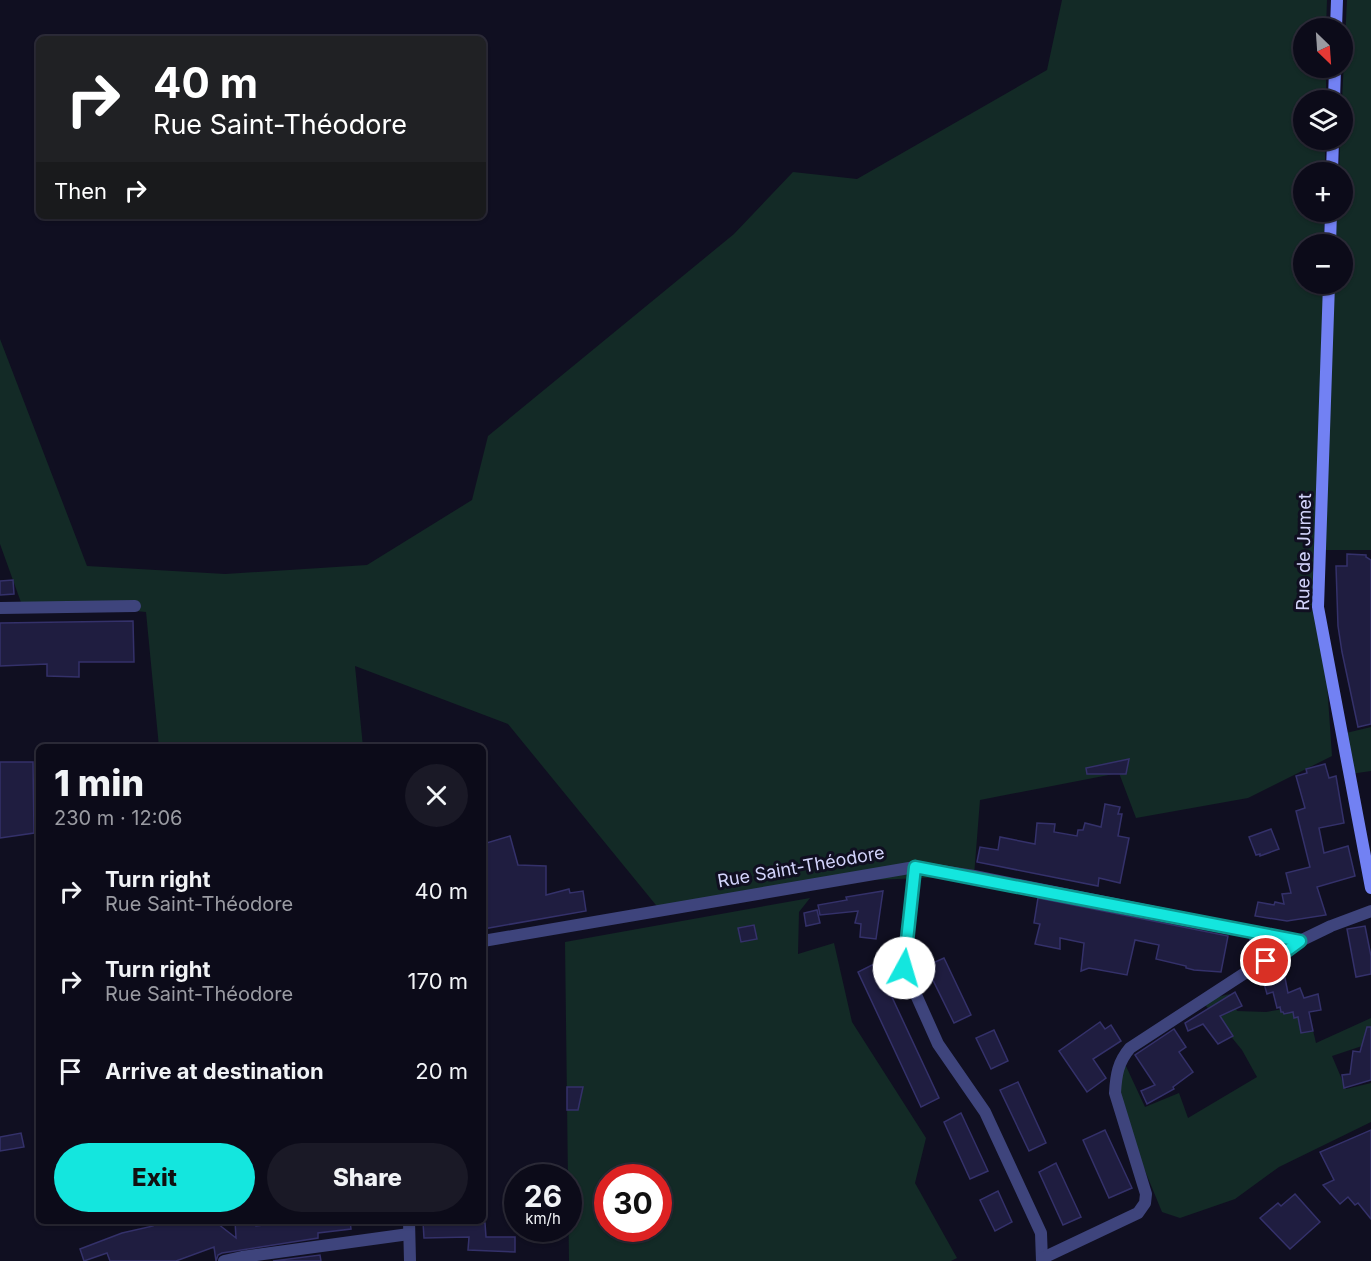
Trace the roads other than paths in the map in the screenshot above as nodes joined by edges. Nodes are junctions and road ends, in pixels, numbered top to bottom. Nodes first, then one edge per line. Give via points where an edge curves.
1 (1337, 0) edge
2 (1336, 18) edge
3 (1329, 294) edge
4 (135, 606) dead end
5 (0, 608) edge
6 (915, 867) junction
7 (1371, 888) edge
8 (1371, 911) edge
9 (486, 940) edge
10 (1300, 941) junction
11 (409, 1227) edge
12 (1043, 1259) edge
13 (224, 1261) edge
14 (410, 1261) edge

1 - 2 street
3 - 7 street, Rue de Jumet via 1318,607
4 - 5 street
6 - 9 street, Rue Saint-Théodore
6 - 10 street, Rue Saint-Théodore
6 - 12 street via 904,968 938,1044 985,1112 1041,1233
8 - 10 street
10 - 12 street via 1248,970 1130,1048 1121,1058 1115,1093 1146,1194 1145,1203 1138,1213
11 - 13 street
11 - 14 street

